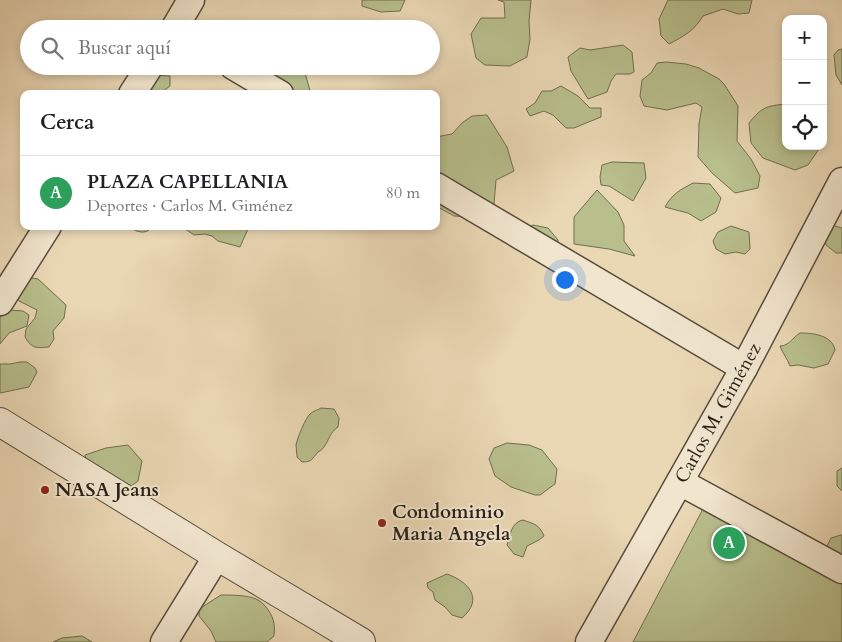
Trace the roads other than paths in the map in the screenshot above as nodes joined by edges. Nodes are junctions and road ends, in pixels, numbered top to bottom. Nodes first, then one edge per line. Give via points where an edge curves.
1 (192, 0) edge
2 (180, 20) edge
3 (144, 75) edge
4 (248, 75) edge
5 (135, 90) edge
6 (273, 90) edge
7 (842, 181) edge
8 (440, 188) edge
9 (45, 230) edge
10 (0, 302) edge
11 (744, 368) junction
12 (0, 422) edge
13 (680, 482) junction
14 (217, 556) junction
15 (842, 570) edge
16 (164, 642) edge
17 (361, 642) edge
18 (589, 642) edge

1 - 2 street
3 - 5 street
4 - 6 street
7 - 11 street, Carlos M. Giménez
8 - 11 street
9 - 10 street
11 - 13 street, Carlos M. Giménez
12 - 14 street
13 - 15 street
13 - 18 street, Carlos M. Giménez
14 - 16 street
14 - 17 street

